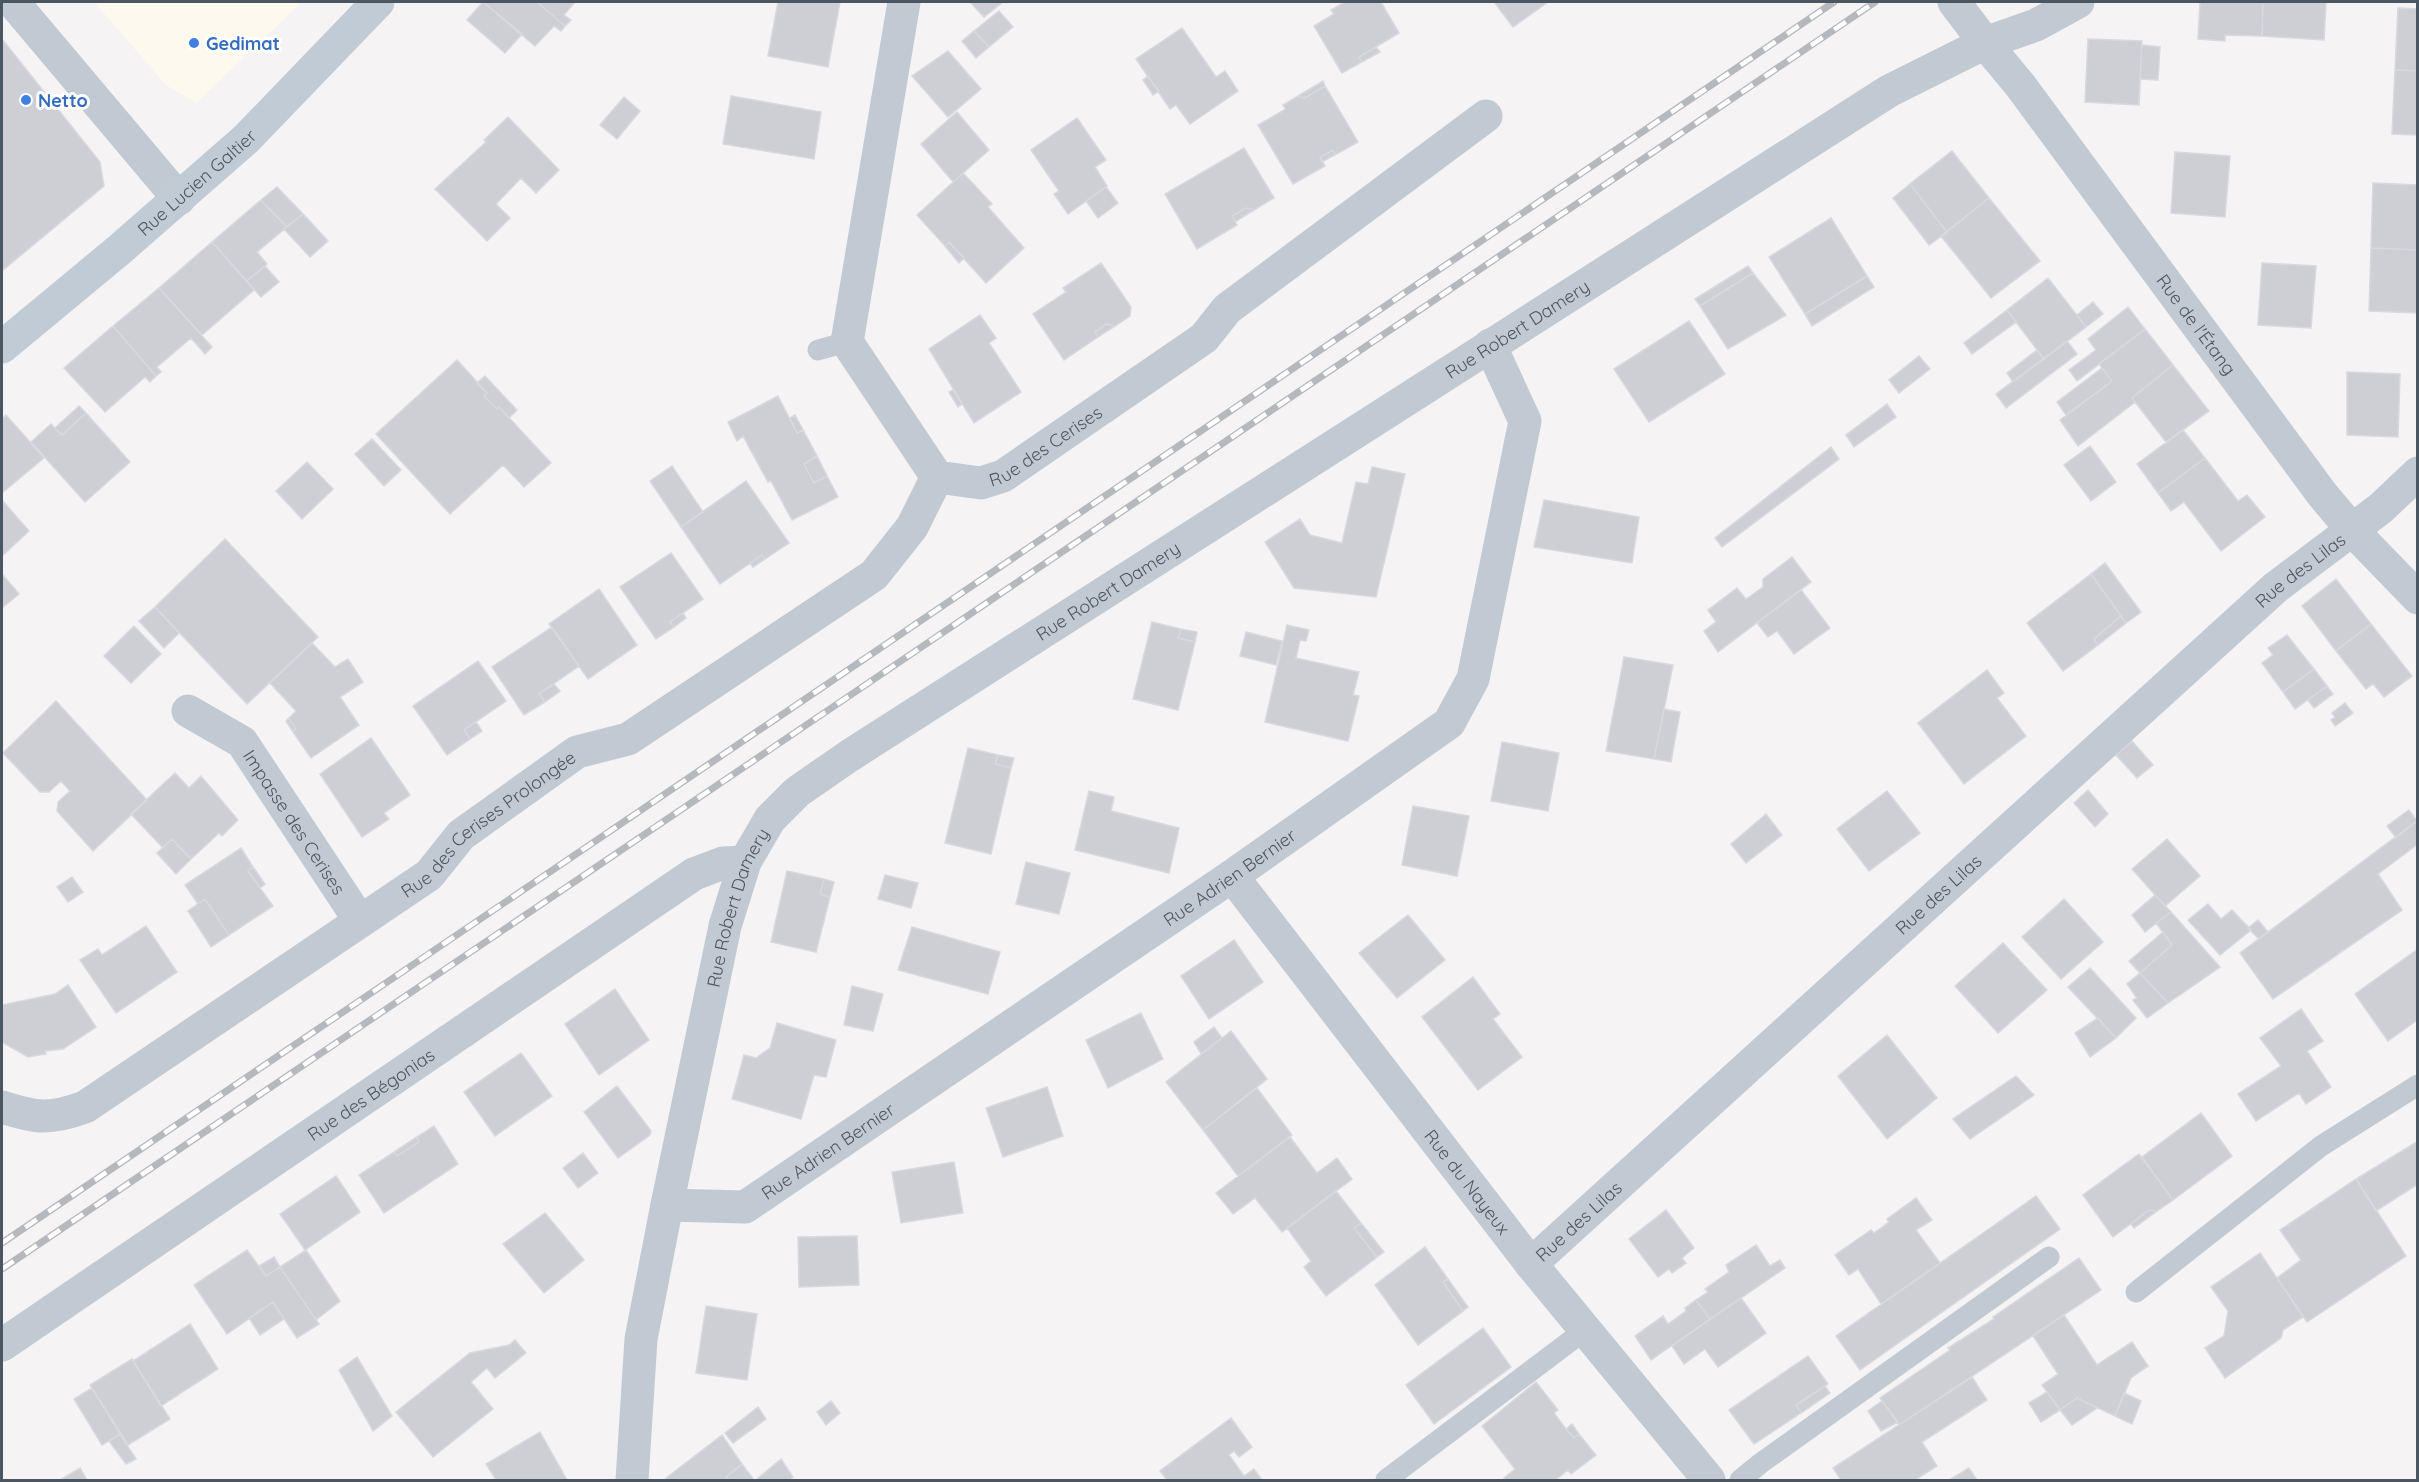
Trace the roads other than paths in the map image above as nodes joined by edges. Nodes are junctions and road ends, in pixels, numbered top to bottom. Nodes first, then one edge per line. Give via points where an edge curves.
1 (13, 2) edge
2 (378, 2) edge
3 (904, 2) edge
4 (1954, 2) edge
5 (2078, 2) edge
6 (1985, 43) junction
7 (1486, 116) dead end
8 (179, 199) junction
9 (1490, 345) junction
10 (2, 347) edge
11 (2418, 473) edge
12 (937, 477) junction
13 (2353, 531) junction
14 (2418, 598) edge
15 (188, 711) dead end
16 (745, 862) junction
17 (1232, 876) junction
18 (360, 921) junction
19 (2418, 1085) edge
20 (2, 1107) edge
21 (667, 1205) junction
22 (2049, 1257) dead end
23 (1531, 1264) junction
24 (2136, 1292) dead end
25 (1585, 1330) junction
26 (2, 1345) edge
27 (632, 1480) edge
28 (1386, 1480) edge
29 (1709, 1480) edge
30 (1740, 1480) edge

1 - 8 street
2 - 8 main road, Rue Lucien Galtier via 267,120
3 - 12 street via 832,346
4 - 6 street
5 - 6 street, Rue Robert Damery via 2036,25
6 - 9 street, Rue Robert Damery via 1889,91
6 - 13 street, Rue de l'Étang
7 - 12 street, Rue des Cerises via 1227,309 1204,338 1003,476 981,483
8 - 10 main road, Rue Lucien Galtier
9 - 16 street, Rue Robert Damery via 797,792 770,819
9 - 17 street, Rue Adrien Bernier via 1525,421 1473,679 1449,723
11 - 13 street, Rue des Lilas
12 - 18 street, Rue des Cerises Prolongée via 912,527 873,575 627,740 577,752 461,836 429,875
13 - 14 street, Rue de l'Étang
13 - 23 street, Rue des Lilas via 2275,588
15 - 18 street, Impasse des Cerises via 242,742
16 - 21 street, Rue Robert Damery via 725,926
16 - 26 street, Rue des Bégonias via 723,863 694,874
17 - 21 street, Rue Adrien Bernier via 745,1207
17 - 23 street, Rue du Nayeux
18 - 20 street, Rue des Cerises Prolongée via 85,1107 58,1116 28,1116
19 - 24 lane via 2321,1146
21 - 27 street, Rue Robert Damery via 641,1339
22 - 30 lane
23 - 25 street, Rue du Nayeux
25 - 28 lane
25 - 29 street, Rue du Nayeux

